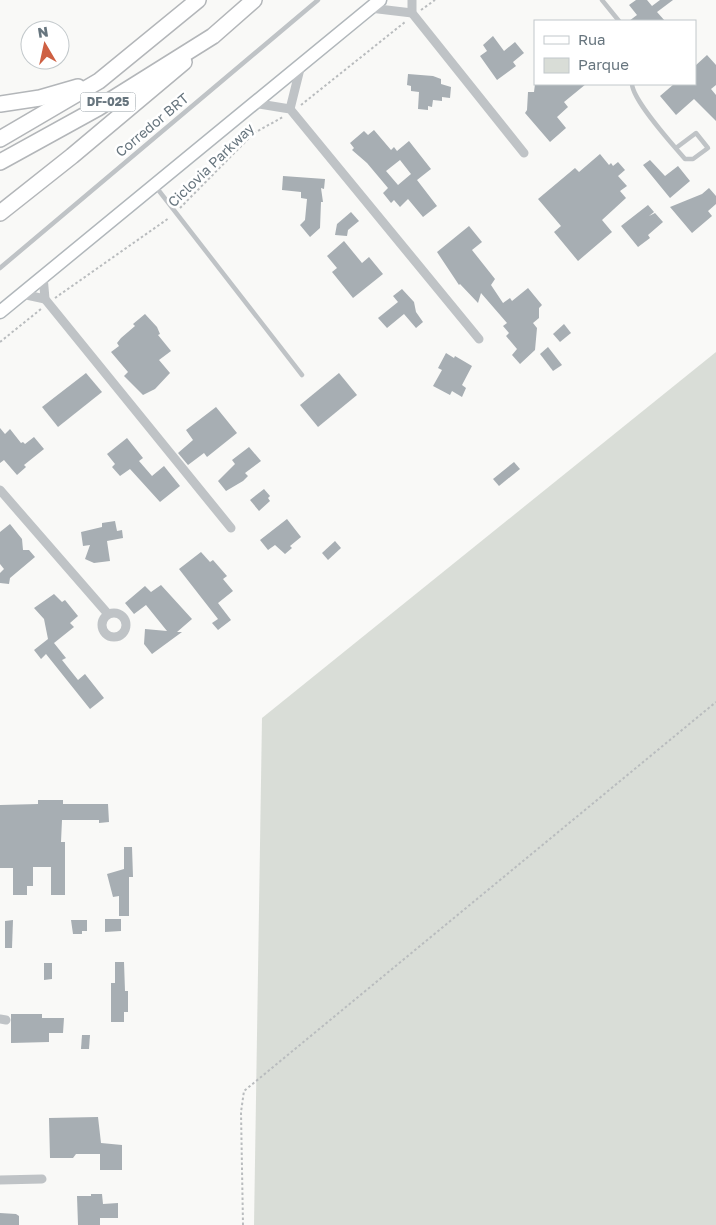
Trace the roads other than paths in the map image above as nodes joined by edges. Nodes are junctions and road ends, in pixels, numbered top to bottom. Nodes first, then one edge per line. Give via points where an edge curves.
1 (198, 0) edge
2 (254, 0) edge
3 (318, 0) edge
4 (412, 0) edge
5 (602, 0) edge
6 (375, 4) edge
7 (413, 14) junction
8 (618, 20) edge
9 (213, 36) junction
10 (302, 62) junction
11 (99, 81) junction
12 (632, 85) edge
13 (253, 103) junction
14 (0, 104) edge
15 (291, 110) junction
16 (0, 139) edge
17 (676, 148) junction
18 (524, 153) dead end
19 (0, 162) edge
20 (153, 184) junction
21 (0, 213) edge
22 (0, 268) edge
23 (43, 276) junction
24 (22, 294) junction
25 (47, 301) junction
26 (0, 312) edge
27 (479, 339) dead end
28 (302, 375) dead end
29 (0, 490) edge
30 (231, 528) dead end
31 (108, 614) dead end
32 (0, 1180) edge
33 (42, 1180) dead end

1 - 11 highway, DF-025
2 - 9 highway, DF-025
3 - 22 lane, Corredor BRT
4 - 7 street
5 - 8 lane
6 - 7 street
6 - 10 main road
7 - 18 street
9 - 19 highway, DF-025 via 98,108
9 - 21 highway via 171,75
10 - 13 main road
10 - 15 street
11 - 14 highway via 40,98
11 - 16 highway, DF-025
12 - 17 lane via 635,96
13 - 15 street
13 - 20 main road
15 - 27 street
17 - 17 lane via 685,159 693,159 708,148 696,133
20 - 23 main road
20 - 28 lane
23 - 24 main road
23 - 25 street
24 - 25 street
24 - 26 main road
25 - 30 street
29 - 31 street
32 - 33 street

